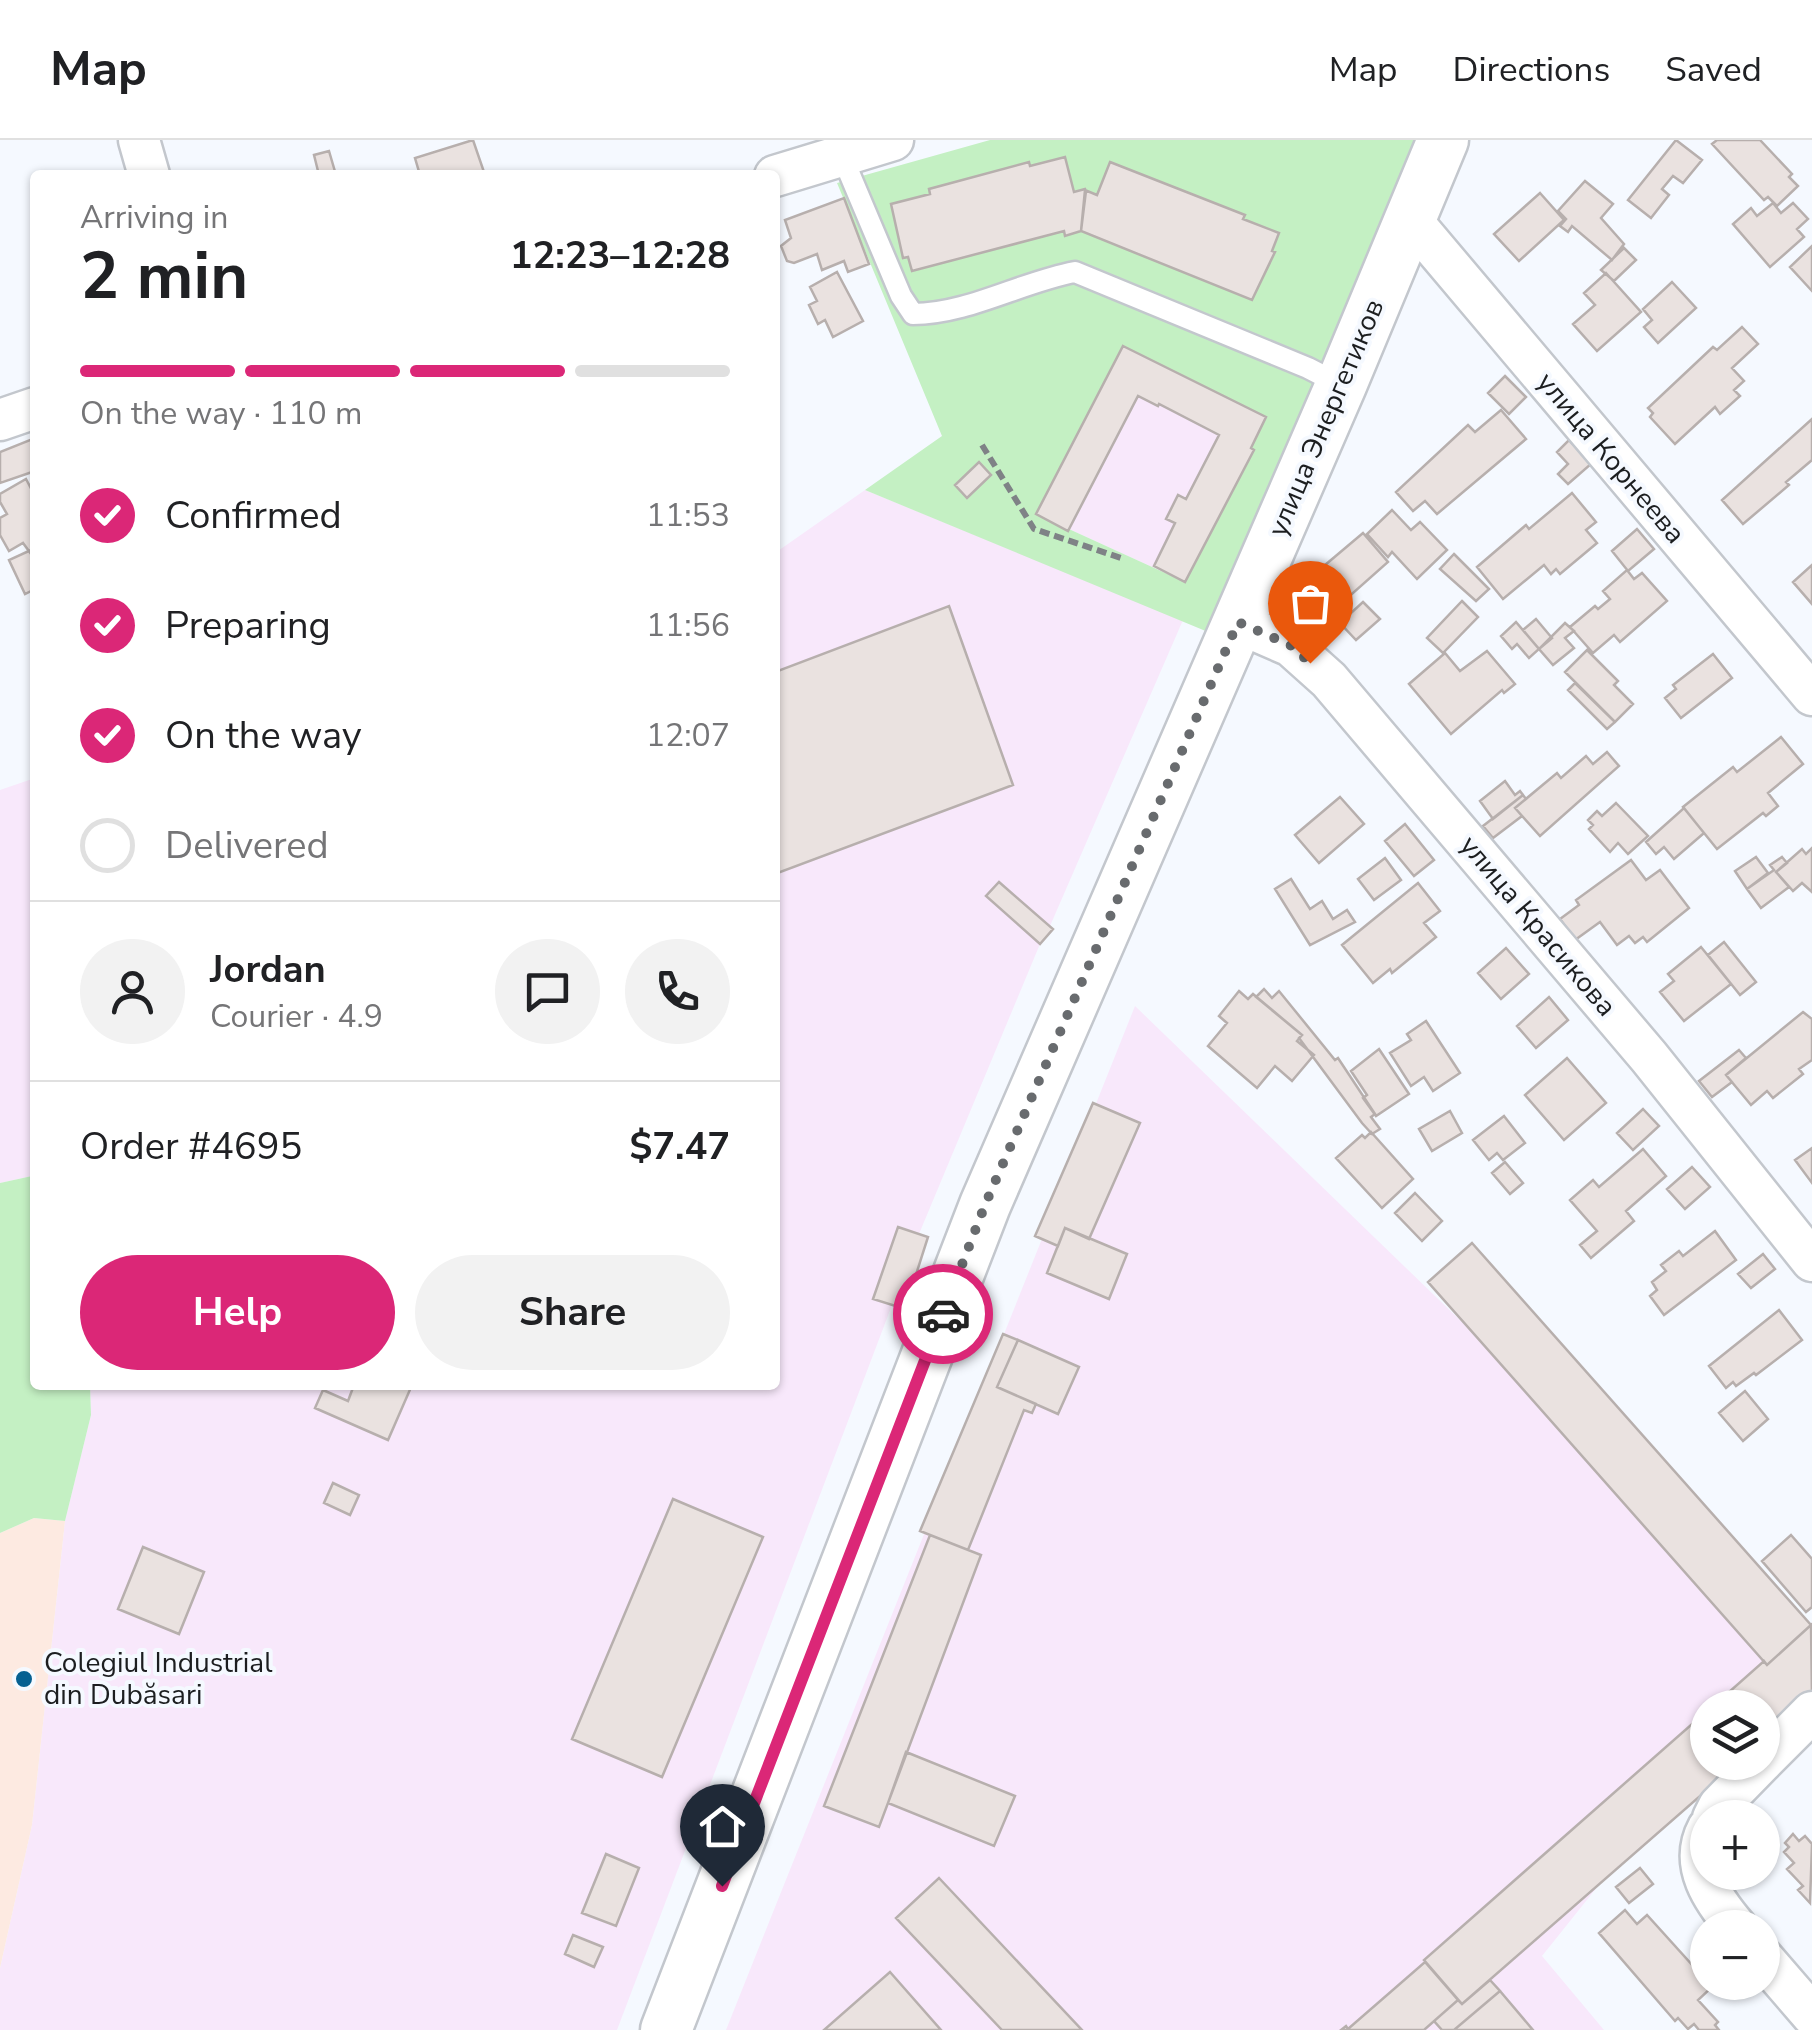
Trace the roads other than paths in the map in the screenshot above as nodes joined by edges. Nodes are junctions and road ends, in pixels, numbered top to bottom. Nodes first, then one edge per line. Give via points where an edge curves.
1 (140, 140) edge
2 (1443, 140) edge
3 (870, 145) edge
4 (148, 170) edge
5 (780, 174) edge
6 (1411, 220) junction
7 (1341, 386) junction
8 (30, 410) edge
9 (0, 420) edge
10 (1238, 622) junction
11 (1812, 695) edge
12 (1812, 1260) edge
13 (1812, 1712) edge
14 (1780, 1744) edge
15 (1744, 1780) edge
16 (1725, 1800) edge
17 (1780, 1979) edge
18 (1812, 2015) edge
19 (666, 2030) edge

1 - 4 street
2 - 6 street, улица Энергетиков
3 - 5 street
3 - 7 lane via 901,296 913,314 937,314 1075,272
6 - 7 street, улица Энергетиков
6 - 11 street, улица Корнеева
7 - 10 street, улица Энергетиков
8 - 9 street
10 - 12 street, улица Красикова via 1292,646 1328,680
10 - 19 street, улица Энергетиков via 985,1205
13 - 14 street
15 - 16 street
17 - 18 street

